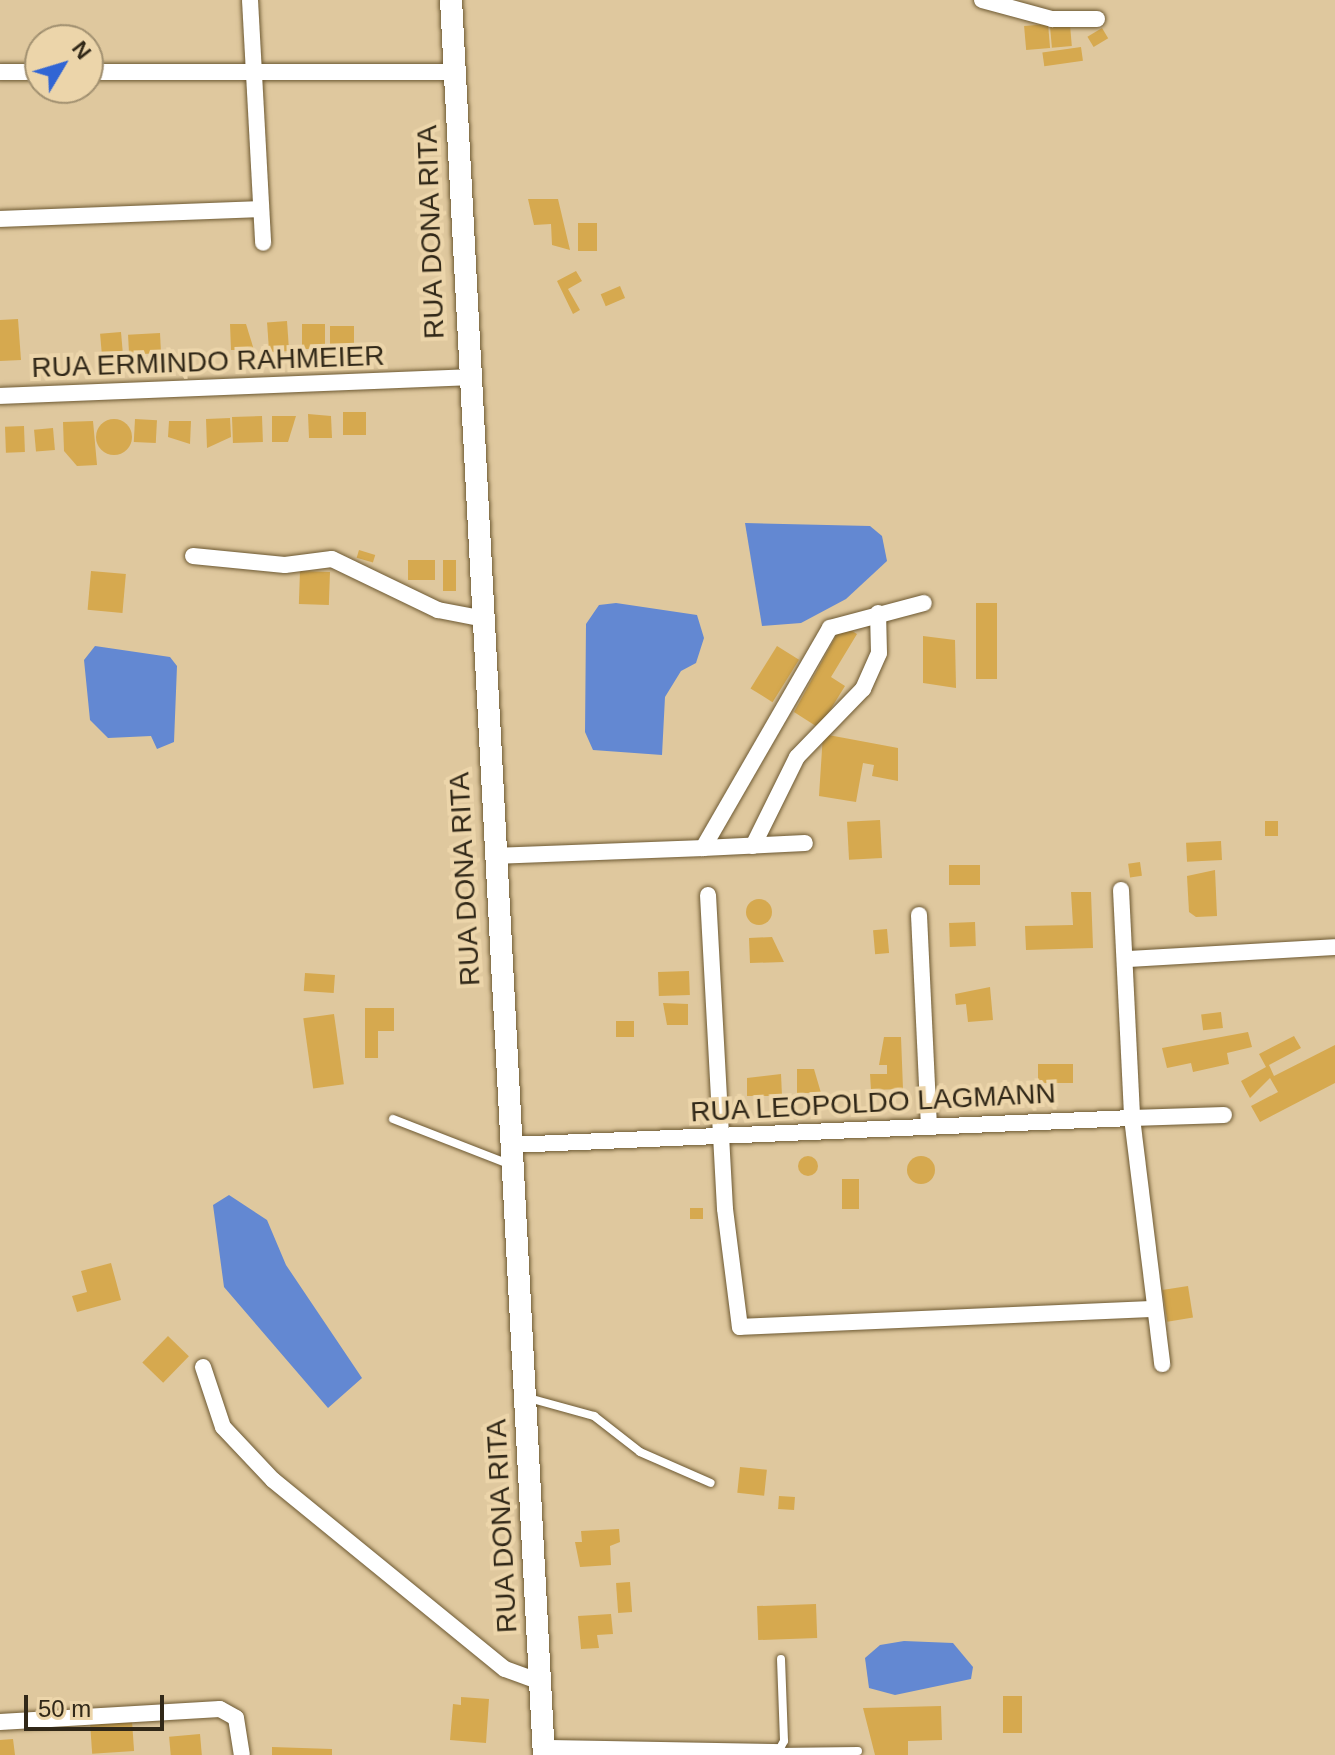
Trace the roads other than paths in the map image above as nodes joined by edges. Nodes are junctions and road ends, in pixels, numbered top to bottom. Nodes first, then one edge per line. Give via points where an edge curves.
1 (250, 0) edge
2 (451, 0) edge
3 (982, 0) edge
4 (1097, 19) dead end
5 (0, 72) edge
6 (24, 72) edge
7 (104, 72) edge
8 (254, 72) junction
9 (455, 72) junction
10 (261, 209) junction
11 (0, 219) edge
12 (263, 243) dead end
13 (466, 377) junction
14 (0, 396) edge
15 (193, 556) dead end
16 (924, 603) dead end
17 (878, 613) junction
18 (480, 618) junction
19 (805, 843) dead end
20 (753, 846) junction
21 (703, 848) junction
22 (494, 856) junction
23 (1121, 890) dead end
24 (708, 895) dead end
25 (919, 915) dead end
26 (1335, 947) edge
27 (1128, 959) junction
28 (1224, 1115) dead end
29 (1132, 1118) junction
30 (393, 1119) dead end
31 (929, 1124) junction
32 (722, 1136) junction
33 (511, 1155) junction
34 (1155, 1309) junction
35 (1162, 1364) dead end
36 (203, 1367) dead end
37 (524, 1397) junction
38 (711, 1483) dead end
39 (781, 1659) dead end
40 (541, 1682) junction
41 (0, 1722) edge
42 (858, 1751) dead end
43 (544, 1752) edge
44 (778, 1752) junction
45 (242, 1755) edge

1 - 8 street
2 - 9 main road, RUA DONA RITA
3 - 4 street via 1052,19
5 - 6 street
7 - 8 street
8 - 9 street
8 - 10 street
9 - 13 main road, RUA DONA RITA
10 - 11 street
10 - 12 street
13 - 14 street, RUA ERMINDO RAHMEIER
13 - 18 main road, RUA DONA RITA
15 - 18 street via 285,565 332,559 438,610
16 - 17 street
17 - 20 street via 879,653 863,689 797,757
17 - 21 street via 830,628
18 - 22 main road, RUA DONA RITA
19 - 20 street
20 - 21 street
21 - 22 street
22 - 33 main road, RUA DONA RITA
23 - 27 street
24 - 32 street
25 - 31 street
26 - 27 street
27 - 29 street
28 - 29 street, RUA LEOPOLDO LAGMANN
29 - 31 street, RUA LEOPOLDO LAGMANN
29 - 34 street
30 - 33 lane
31 - 32 street, RUA LEOPOLDO LAGMANN
32 - 33 street, RUA LEOPOLDO LAGMANN
32 - 34 street via 740,1327
33 - 37 main road, RUA DONA RITA
34 - 35 street
36 - 40 street via 223,1427 273,1480 505,1669
37 - 38 lane via 594,1416 640,1452
37 - 40 main road, RUA DONA RITA
39 - 44 lane via 784,1741
40 - 43 main road, RUA DONA RITA
41 - 45 street via 220,1709 236,1718
42 - 44 lane
43 - 44 street

